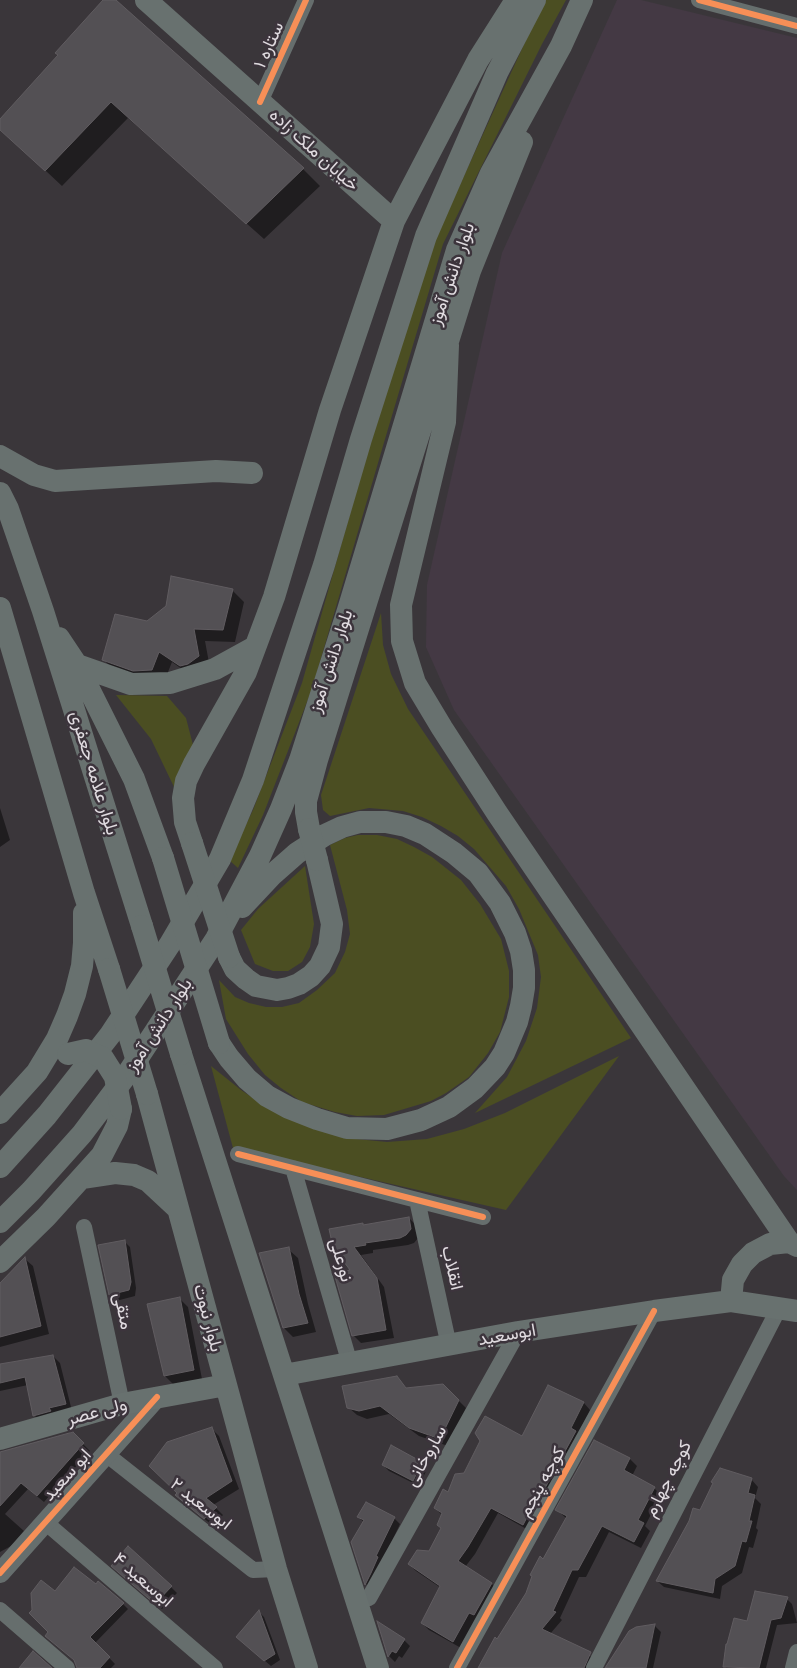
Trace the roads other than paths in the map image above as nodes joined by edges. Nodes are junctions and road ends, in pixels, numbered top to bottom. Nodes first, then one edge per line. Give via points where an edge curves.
1 (146, 0) edge
2 (306, 0) edge
3 (516, 0) edge
4 (535, 0) edge
5 (582, 0) edge
6 (699, 0) edge
7 (797, 26) edge
8 (560, 46) junction
9 (260, 102) junction
10 (394, 221) junction
11 (448, 345) junction
12 (0, 456) edge
13 (252, 473) dead end
14 (0, 493) edge
15 (0, 608) edge
16 (43, 611) junction
17 (255, 648) junction
18 (77, 665) junction
19 (84, 893) junction
20 (222, 948) junction
21 (37, 1072) junction
22 (0, 1113) edge
23 (238, 1154) dead end
24 (0, 1167) edge
25 (293, 1168) junction
26 (82, 1178) junction
27 (417, 1200) junction
28 (178, 1208) junction
29 (483, 1217) dead end
30 (0, 1222) edge
31 (84, 1227) dead end
32 (793, 1244) edge
33 (0, 1262) edge
34 (731, 1301) junction
35 (788, 1309) edge
36 (654, 1311) junction
37 (518, 1332) junction
38 (449, 1346) junction
39 (350, 1364) junction
40 (284, 1375) junction
41 (226, 1385) junction
42 (157, 1397) junction
43 (122, 1404) junction
44 (0, 1439) edge
45 (106, 1454) junction
46 (45, 1522) junction
47 (276, 1569) junction
48 (0, 1573) edge
49 (369, 1598) dead end
50 (0, 1610) edge
51 (797, 1652) edge
52 (67, 1668) edge
53 (215, 1668) edge
54 (307, 1668) edge
55 (378, 1668) edge
56 (457, 1668) edge
57 (594, 1668) edge
58 (793, 1668) edge

1 - 9 main road, خیابان ملک زاده
2 - 9 street, ستاره ۱
3 - 10 main road via 478,60
4 - 24 main road, بلوار دانش آموز via 497,73 426,236 318,584 253,780 220,858 170,944 110,1035 47,1115
5 - 8 main road
6 - 7 street
8 - 11 main road via 470,271
8 - 20 main road, بلوار دانش آموز via 491,173 457,250 300,760
9 - 10 main road, خیابان ملک زاده
10 - 17 main road
11 - 20 main road, bridge via 306,801 309,829 332,924 329,946 320,966 311,976 282,989 256,986 235,969
11 - 32 main road via 445,422 401,605 402,642 415,683 503,821
12 - 13 main road via 34,475 55,482 216,471
14 - 16 main road, بلوار علامه جعفری
15 - 19 main road
16 - 18 main road
16 - 40 main road, بلوار علامه جعفری, bridge
17 - 18 main road via 215,669 170,684 131,684
17 - 20 main road, bridge via 246,672 186,781 183,798 185,822
18 - 20 main road, bridge via 134,780 163,858 219,1042 246,1079 268,1096 289,1108 346,1128 388,1129 450,1108 495,1067 511,1039 524,988 521,951 515,933 500,904 478,874 425,834 386,822 360,822 342,827 297,853 250,898
19 - 21 main road via 82,966 75,994 57,1039
19 - 28 main road, بلوار نبوت, bridge via 147,1094
20 - 30 main road, بلوار دانش آموز via 87,1126
21 - 22 main road
21 - 26 main road, bridge via 68,1054 86,1050 103,1058 115,1077 121,1109 117,1126 102,1155
23 - 25 street
25 - 27 street
25 - 39 street, نورعلی
26 - 28 main road via 114,1173 134,1175 148,1181
26 - 33 main road
27 - 29 street
27 - 38 street, انقلاب
28 - 41 main road, بلوار نبوت
31 - 43 street, متقی
32 - 34 main road via 770,1244 753,1253 733,1280
34 - 35 main road, ابوسعید
34 - 36 main road, ابوسعید
35 - 57 street, کوچه چهارم
36 - 37 main road, ابوسعید
36 - 56 street, کوچه پنجم
37 - 38 main road, ابوسعید
37 - 49 street, ساروخانی
38 - 39 main road, ابوسعید
39 - 40 main road, ابوسعید
40 - 55 main road
41 - 42 main road, ولی عصر
41 - 47 main road, بلوار نبوت
42 - 43 main road, ولی عصر
42 - 45 street, ابو سعید
43 - 44 main road, ولی عصر
45 - 46 street, ابو سعید
45 - 47 street, ابوسعید ۲ via 253,1570
46 - 48 street, ابو سعید
46 - 53 street, ابوسعید ۴
47 - 54 main road, بلوار نبوت
50 - 52 street
51 - 58 street

